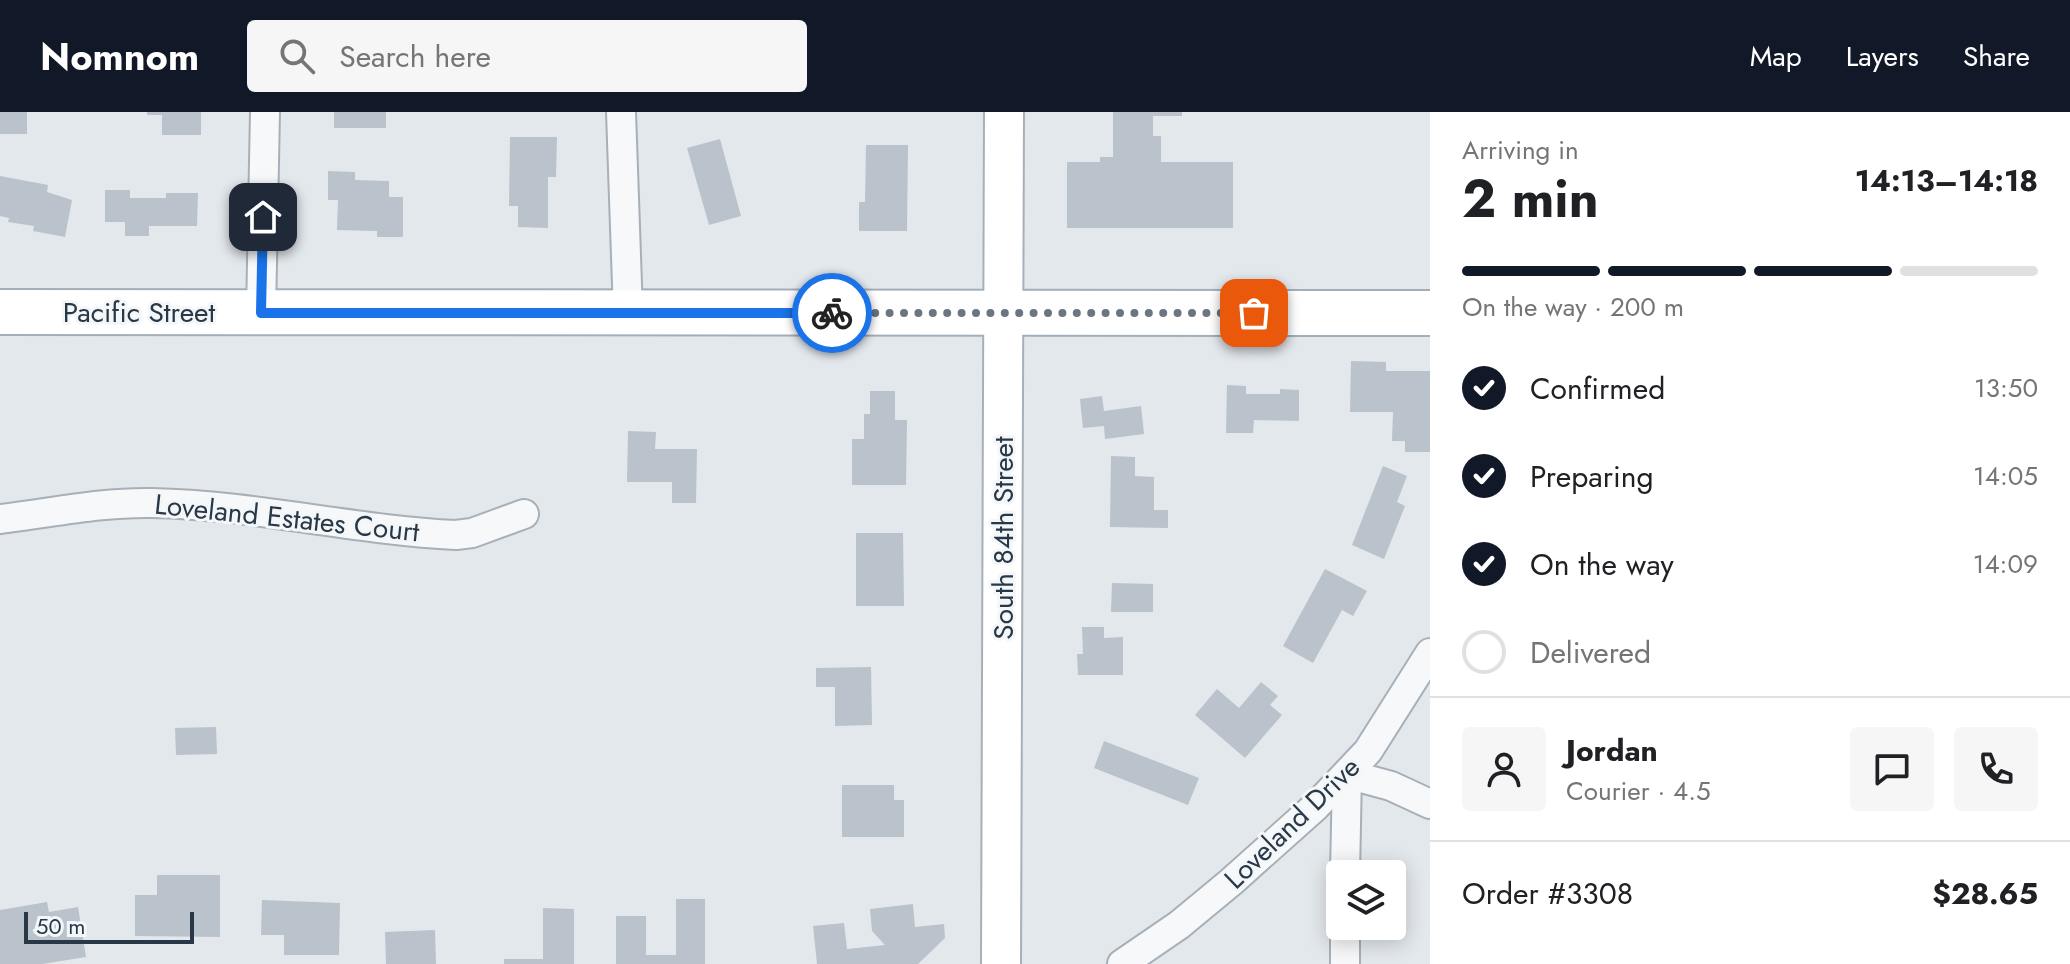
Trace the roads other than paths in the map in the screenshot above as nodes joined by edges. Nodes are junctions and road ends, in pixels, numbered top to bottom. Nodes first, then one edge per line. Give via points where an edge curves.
1 (265, 112) edge
2 (621, 112) edge
3 (1004, 112) edge
4 (0, 312) edge
5 (261, 313) junction
6 (628, 313) junction
7 (1005, 313) junction
8 (1430, 313) edge
9 (524, 514) dead end
10 (0, 519) edge
11 (1430, 653) edge
12 (1347, 774) junction
13 (1430, 804) edge
14 (1345, 860) edge
15 (1345, 940) edge
16 (1001, 964) edge
17 (1122, 964) edge
18 (1345, 964) edge

1 - 5 street
2 - 6 street
3 - 7 main road, South 84th Street
4 - 5 main road, Pacific Street
5 - 6 main road, Pacific Street
6 - 7 main road, Pacific Street
7 - 8 main road, Pacific Street
7 - 16 main road, South 84th Street
9 - 10 street, Loveland Estates Court via 456,535 231,507 151,503 92,505
11 - 12 street, Loveland Drive via 1368,751
12 - 13 street
12 - 14 street
12 - 17 street, Loveland Drive via 1231,882
15 - 18 street

